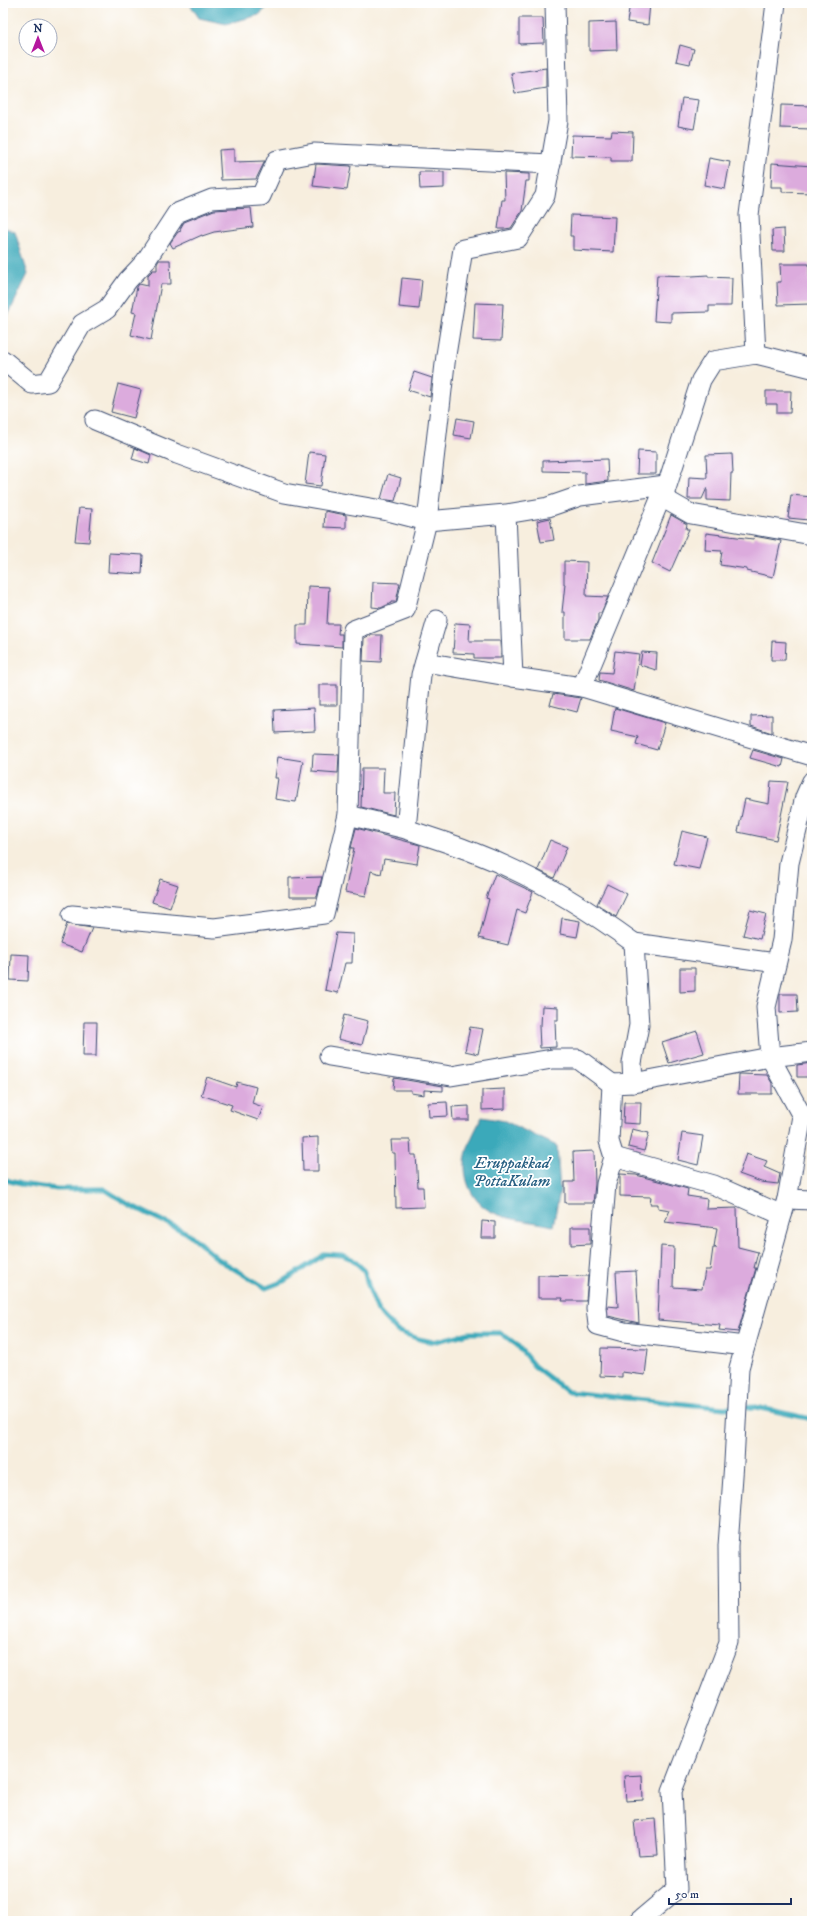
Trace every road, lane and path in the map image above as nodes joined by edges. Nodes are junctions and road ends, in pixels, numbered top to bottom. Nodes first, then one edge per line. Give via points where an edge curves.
1 (555, 3) edge
2 (776, 3) edge
3 (551, 164) junction
4 (756, 354) junction
5 (3, 360) edge
6 (812, 368) edge
7 (95, 420) dead end
8 (666, 485) junction
9 (506, 514) junction
10 (426, 521) junction
11 (812, 534) edge
12 (437, 620) dead end
13 (425, 662) junction
14 (512, 677) junction
15 (582, 687) junction
16 (812, 756) edge
17 (812, 781) edge
18 (348, 815) junction
19 (406, 829) junction
20 (72, 915) dead end
21 (634, 943) junction
22 (776, 963) junction
23 (812, 1052) edge
24 (329, 1056) dead end
25 (770, 1058) junction
26 (633, 1083) junction
27 (612, 1084) junction
28 (614, 1157) junction
29 (812, 1200) edge
30 (785, 1207) junction
31 (745, 1346) junction
32 (639, 1921) edge

1 - 3 street via 558,121
2 - 4 street via 749,215
3 - 5 street via 314,153 277,160 261,196 212,199 176,213 145,262 107,309 82,324 48,382 32,384
3 - 10 street via 545,196 518,238 463,249 446,355
4 - 6 street
4 - 8 street via 713,361 701,380
7 - 10 street via 284,494 388,511
8 - 9 street via 580,496 548,507
8 - 11 street via 663,498 691,514
8 - 15 street
9 - 10 street
9 - 14 street
10 - 18 street via 405,610 353,630
12 - 13 street
13 - 14 street
13 - 19 street via 421,675
14 - 15 street
15 - 16 street
17 - 22 street via 805,797 789,863 782,940
18 - 19 street
18 - 20 street via 324,914 214,928
19 - 21 street via 476,853 542,885 601,919
21 - 22 street
21 - 26 street via 639,1024 632,1063
22 - 25 street via 766,1007
23 - 25 street
24 - 27 street via 451,1076 552,1059 578,1059
25 - 26 street
25 - 30 street via 802,1116
26 - 27 street
27 - 28 street via 610,1141
28 - 30 street
28 - 31 street via 606,1184 596,1308 598,1325 624,1332
29 - 30 street
30 - 31 street
31 - 32 street via 739,1368 728,1546 729,1642 672,1791 677,1889

